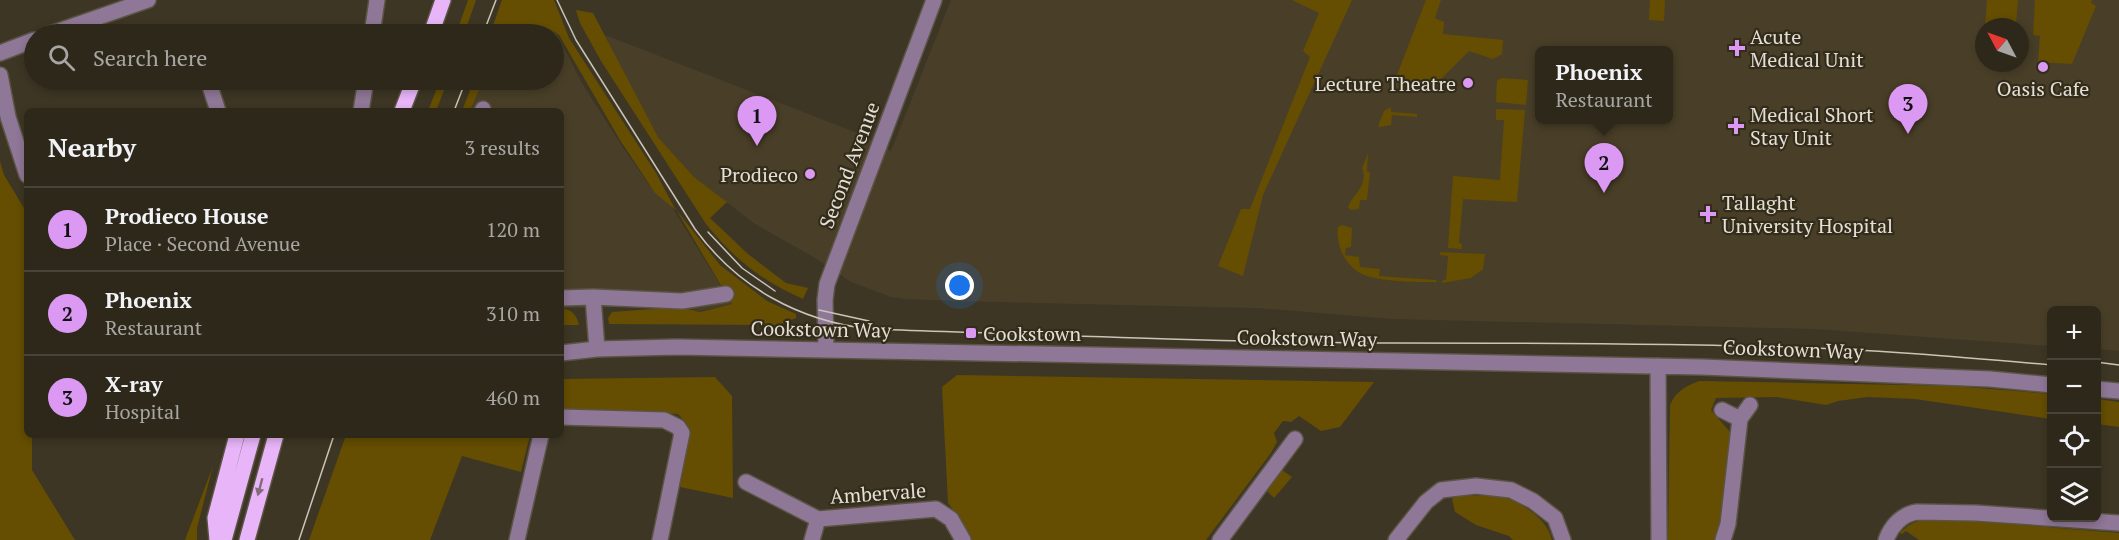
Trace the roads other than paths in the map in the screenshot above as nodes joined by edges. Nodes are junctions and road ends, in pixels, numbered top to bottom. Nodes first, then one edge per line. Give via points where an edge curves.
1 (148, 0) edge
2 (377, 0) edge
3 (443, 0) edge
4 (934, 0) edge
5 (79, 24) edge
6 (373, 24) edge
7 (435, 24) edge
8 (24, 44) edge
9 (0, 52) edge
10 (0, 75) edge
11 (211, 90) edge
12 (364, 90) edge
13 (410, 90) edge
14 (217, 108) edge
15 (361, 108) edge
16 (403, 108) edge
17 (24, 166) edge
18 (726, 294) dead end
19 (593, 297) junction
20 (564, 298) edge
21 (597, 349) junction
22 (826, 349) junction
23 (564, 353) edge
24 (1658, 366) junction
25 (2047, 385) edge
26 (2101, 389) edge
27 (2119, 391) edge
28 (1750, 405) dead end
29 (1722, 410) dead end
30 (564, 417) edge
31 (1740, 419) junction
32 (236, 438) edge
33 (252, 438) edge
34 (275, 438) edge
35 (540, 438) edge
36 (1295, 438) dead end
37 (746, 482) dead end
38 (818, 519) junction
39 (2119, 523) edge
40 (217, 540) edge
41 (224, 540) edge
42 (247, 540) edge
43 (517, 540) edge
44 (660, 540) edge
45 (812, 540) edge
46 (963, 540) edge
47 (1220, 540) edge
48 (1396, 540) edge
49 (1563, 540) edge
50 (1659, 540) edge
51 (1723, 540) edge
52 (1886, 540) edge

1 - 5 street
2 - 6 street
3 - 7 main road
4 - 22 street, Second Avenue via 827,284
8 - 9 street
10 - 17 street
11 - 14 street
12 - 15 street
13 - 16 main road
18 - 19 street via 682,301
19 - 20 street
19 - 21 street
21 - 22 street, Cookstown Way
21 - 23 street, Cookstown Way
22 - 24 street, Cookstown Way
24 - 25 street, Cookstown Way
24 - 50 street
26 - 27 street
28 - 31 street
29 - 31 street
30 - 44 street via 664,420 678,427 682,433
31 - 51 street
32 - 40 main road via 215,518
33 - 41 main road
34 -> 42 main road
35 - 43 street
36 - 47 street
37 - 38 street, Ambervale
38 - 45 street, Ambervale
38 - 46 street, Ambervale via 936,509 951,519
39 - 52 street via 1917,512 1899,521
48 - 49 street via 1426,502 1441,490 1476,486 1511,490 1533,501 1555,518

